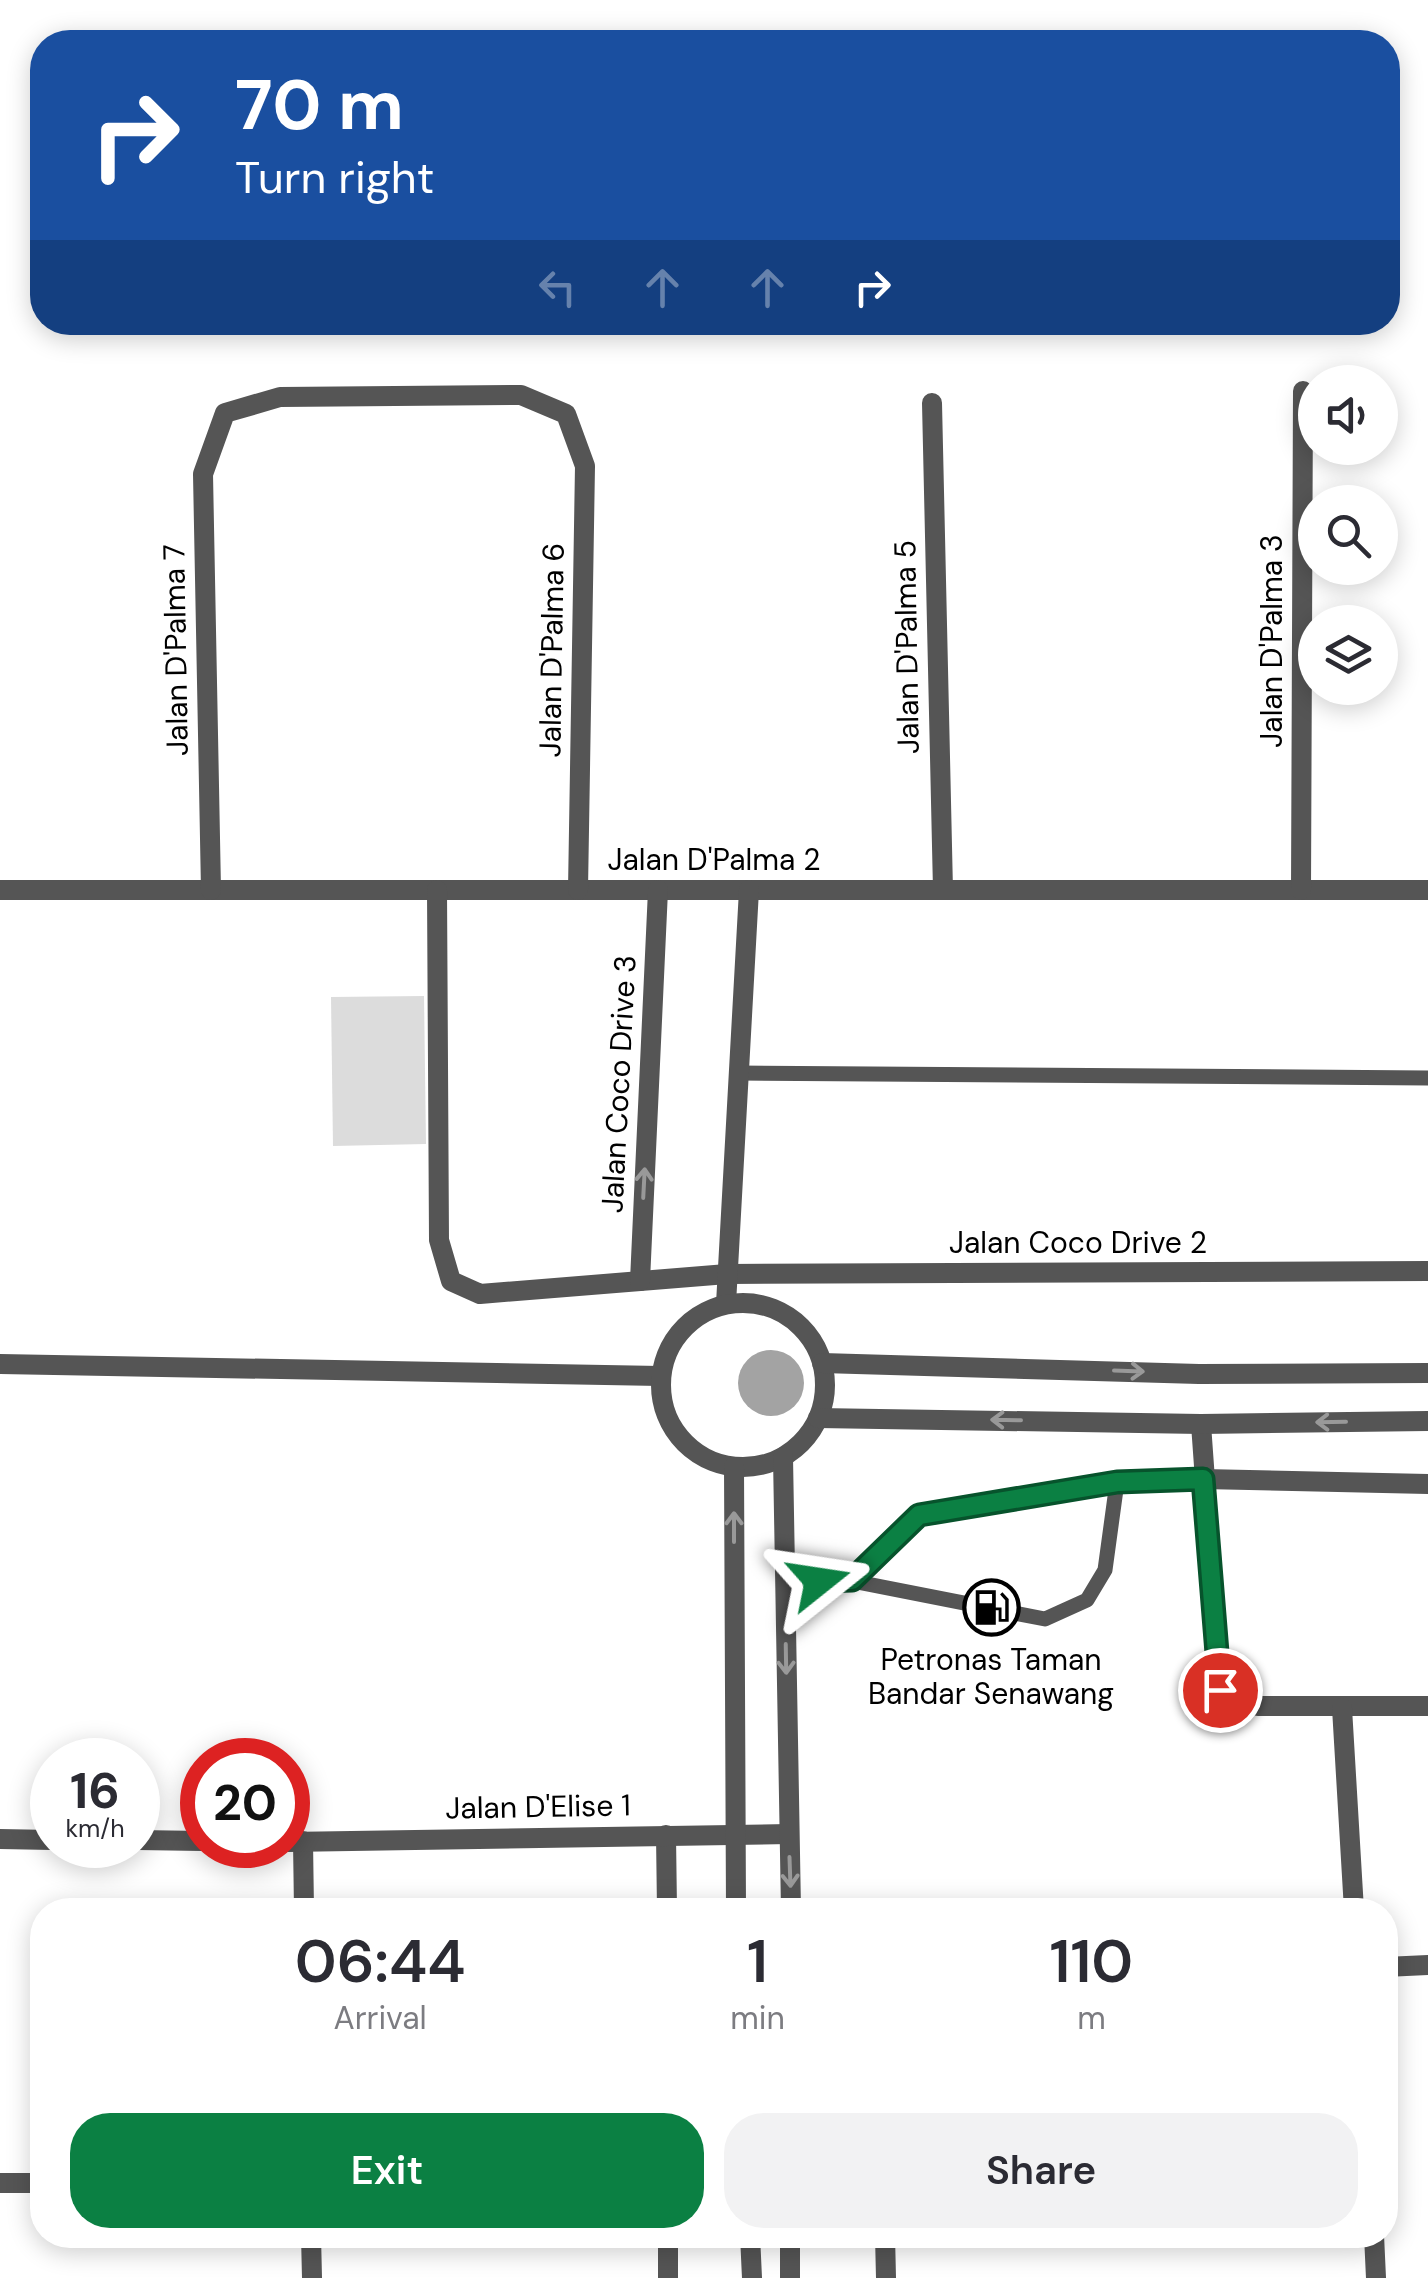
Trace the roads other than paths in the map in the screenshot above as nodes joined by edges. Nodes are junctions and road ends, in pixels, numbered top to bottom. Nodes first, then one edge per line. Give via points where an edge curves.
1 (932, 402) dead end
2 (566, 414) joint
3 (1303, 465) edge
4 (0, 890) edge
5 (212, 890) junction
6 (436, 890) junction
7 (578, 890) junction
8 (658, 890) junction
9 (749, 890) junction
10 (943, 890) junction
11 (1301, 890) junction
12 (1428, 890) edge
13 (738, 1073) junction
14 (1428, 1078) edge
15 (1428, 1271) edge
16 (727, 1274) junction
17 (640, 1281) junction
18 (726, 1304) junction
19 (822, 1363) junction
20 (0, 1364) edge
21 (1428, 1373) edge
22 (660, 1376) junction
23 (818, 1418) junction
24 (1428, 1421) edge
25 (1200, 1424) junction
26 (783, 1456) junction
27 (734, 1467) junction
28 (1203, 1479) junction
29 (1117, 1482) junction
30 (1428, 1484) edge
31 (852, 1580) junction
32 (786, 1582) junction
33 (1428, 1706) edge
34 (1342, 1708) junction
35 (736, 1834) junction
36 (789, 1834) junction
37 (666, 1836) junction
38 (0, 1839) edge
39 (30, 1840) edge
40 (310, 1841) edge
41 (299, 1868) edge
42 (302, 1898) edge
43 (666, 1898) edge
44 (736, 1898) edge
45 (791, 1898) edge
46 (1353, 1898) edge
47 (1428, 1965) edge
48 (1398, 1966) edge
49 (0, 2183) edge
50 (30, 2183) edge
51 (311, 2248) edge
52 (668, 2248) edge
53 (751, 2248) edge
54 (790, 2248) edge
55 (885, 2248) edge
56 (1375, 2248) edge
57 (312, 2278) edge
58 (668, 2278) edge
59 (752, 2278) edge
60 (790, 2278) edge
61 (886, 2278) edge
62 (1376, 2278) edge

1 - 10 street, Jalan D'Palma 5
2 - 5 street, Jalan D'Palma 7 via 521,395 280,397 225,413 202,474
2 - 7 street, Jalan D'Palma 6 via 585,466
3 - 11 street, Jalan D'Palma 3
4 - 5 street, Jalan D'Palma 2
5 - 6 street, Jalan D'Palma 2
6 - 7 street, Jalan D'Palma 2
6 - 17 street, Jalan Coco Drive 2 via 439,1240 451,1280 480,1294
7 - 8 street, Jalan D'Palma 2
8 - 9 street, Jalan D'Palma 2
17 -> 8 street, Jalan Coco Drive 3
9 - 10 street, Jalan D'Palma 2
9 - 13 street
10 - 11 street, Jalan D'Palma 2
11 - 12 street, Jalan D'Palma 2
13 - 14 lane
13 - 16 street
15 - 16 street, Jalan Coco Drive 2
16 - 17 street, Jalan Coco Drive 2
16 - 18 street
18 - 19 street via 752,1302 799,1322
18 - 22 street via 681,1329
19 -> 21 street
19 - 23 street via 826,1394
20 - 22 street
22 - 27 street via 670,1426 708,1460
25 -> 23 street
23 - 26 street
24 -> 25 street
25 - 28 street
26 - 27 street
26 - 32 street
35 -> 27 street
28 - 29 lane
28 - 30 street
28 - 34 street via 1220,1690 1258,1706
29 - 31 lane via 919,1515
29 - 31 lane via 1105,1570 1087,1600 1045,1619
31 - 32 lane
32 -> 36 street
33 - 34 street
34 - 46 street
35 - 36 street, Jalan D'Elise 1
35 - 37 street, Jalan D'Elise 1
35 - 44 street
36 -> 45 street
37 - 40 street, Jalan D'Elise 1
37 - 43 street
38 - 39 street
41 - 42 street
47 - 48 street
49 - 50 street
51 - 57 street
52 - 58 street
53 - 59 street
54 - 60 street
55 - 61 street
56 - 62 street

